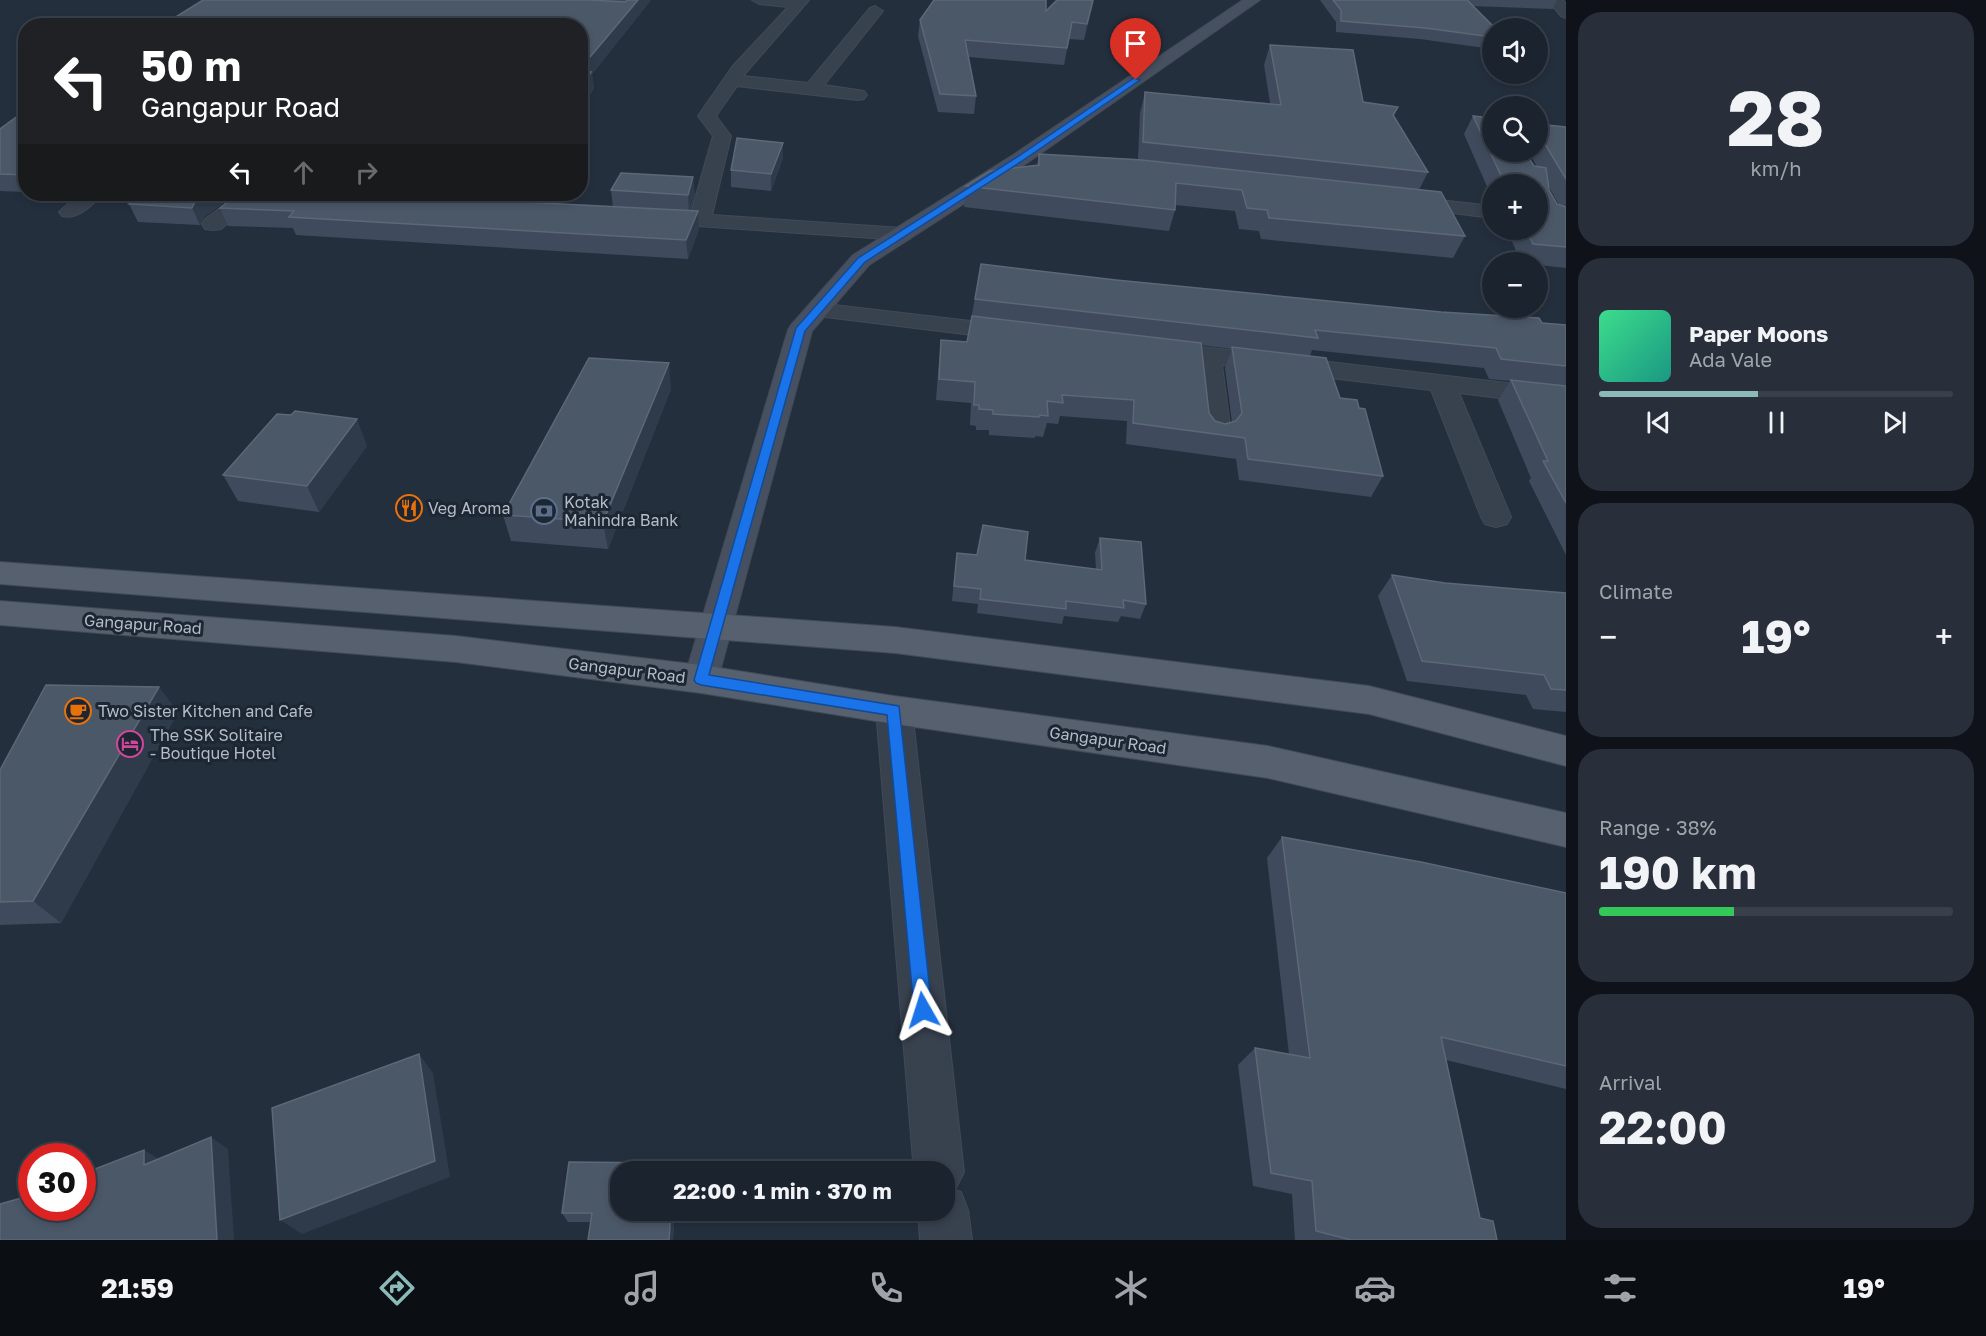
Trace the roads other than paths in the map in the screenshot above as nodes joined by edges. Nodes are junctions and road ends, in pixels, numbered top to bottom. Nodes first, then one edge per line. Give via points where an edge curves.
1 (759, 0) edge
2 (1252, 0) edge
3 (1555, 0) edge
4 (801, 2) edge
5 (875, 11) dead end
6 (1566, 13) edge
7 (732, 80) junction
8 (812, 89) junction
9 (858, 95) dead end
10 (1020, 159) junction
11 (1055, 163) edge
12 (1422, 181) edge
13 (1388, 200) edge
14 (82, 201) edge
15 (242, 201) edge
16 (1436, 206) junction
17 (1482, 211) edge
18 (69, 212) dead end
19 (629, 215) edge
20 (700, 220) junction
21 (213, 224) dead end
22 (902, 234) junction
23 (817, 310) junction
24 (1041, 337) edge
25 (1137, 348) edge
26 (1208, 356) junction
27 (1442, 384) junction
28 (1566, 398) edge
29 (1217, 434) edge
30 (1496, 517) dead end
31 (0, 573) edge
32 (0, 613) edge
33 (717, 625) junction
34 (701, 680) junction
35 (894, 710) junction
36 (1566, 751) edge
37 (1566, 830) edge
38 (938, 1161) edge
39 (944, 1221) edge
40 (946, 1240) edge

1 - 4 street
2 - 10 street
3 - 6 street
4 - 7 street
5 - 8 street
7 - 8 street
7 - 20 street via 706,117 722,136
8 - 9 street
10 - 11 street
10 - 22 street
12 - 16 street
13 - 16 street
14 - 18 street
15 - 21 street
16 - 17 street
19 - 20 street
20 - 22 street
22 - 23 street via 861,260
23 - 24 street
23 - 33 street via 800,330
25 - 26 street
26 - 27 street
26 - 29 street
27 - 28 street
27 - 30 street
31 - 33 main road
32 - 34 main road, Gangapur Road via 456,649
33 - 34 street
33 - 36 main road via 895,640 1369,700
34 - 35 main road, Gangapur Road
35 - 37 main road, Gangapur Road via 1268,762
35 - 38 street
39 - 40 street

